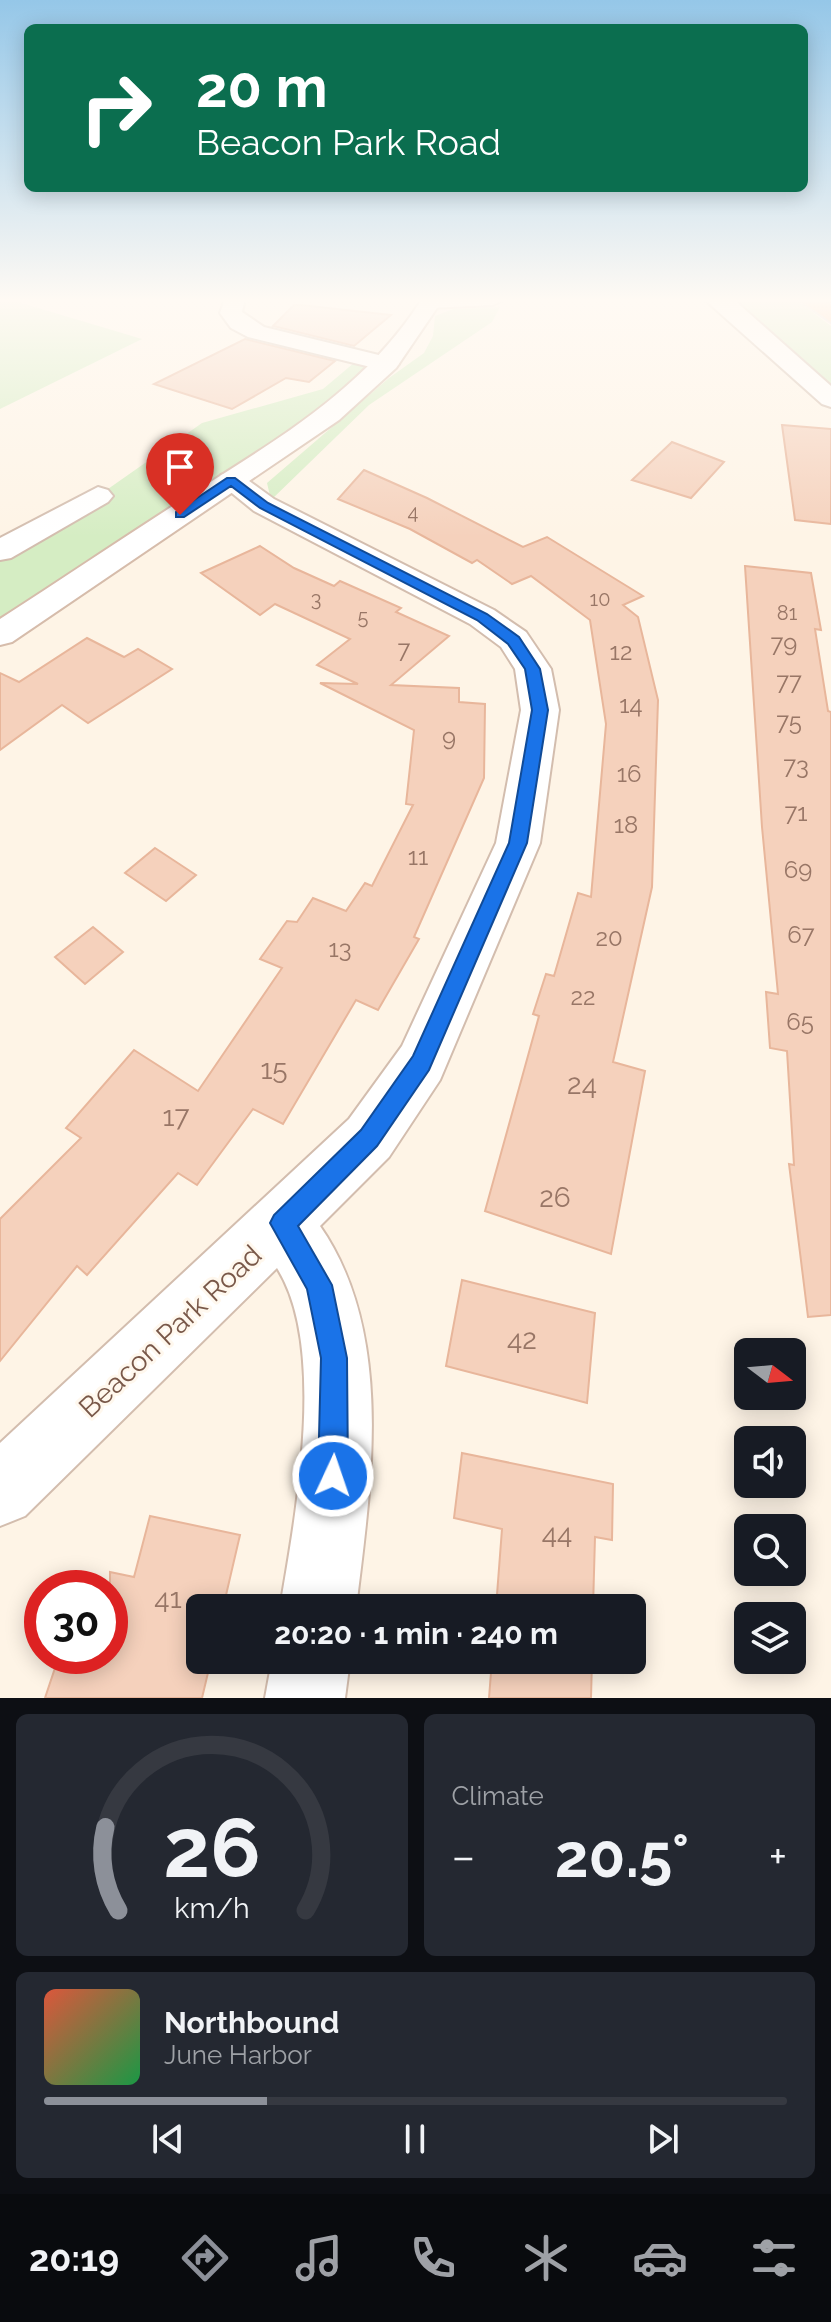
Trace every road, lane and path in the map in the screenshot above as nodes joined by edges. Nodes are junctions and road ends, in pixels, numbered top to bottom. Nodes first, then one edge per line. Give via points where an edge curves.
1 (370, 378) edge
2 (808, 378) edge
3 (831, 399) edge
4 (231, 481) junction
5 (98, 496) dead end
6 (0, 551) edge
7 (0, 633) edge
8 (283, 1223) junction
9 (0, 1491) edge
10 (320, 1594) edge
11 (309, 1674) edge
12 (305, 1698) edge

1 - 4 street via 304,433
2 - 3 street
4 - 7 street
4 - 8 street, Beacon Park Road via 264,505 482,617 514,640 533,669 540,710 518,843 421,1063 369,1138
5 - 6 street
8 - 9 street, Beacon Park Road
8 - 10 street via 320,1285 334,1358 335,1451
11 - 12 street

